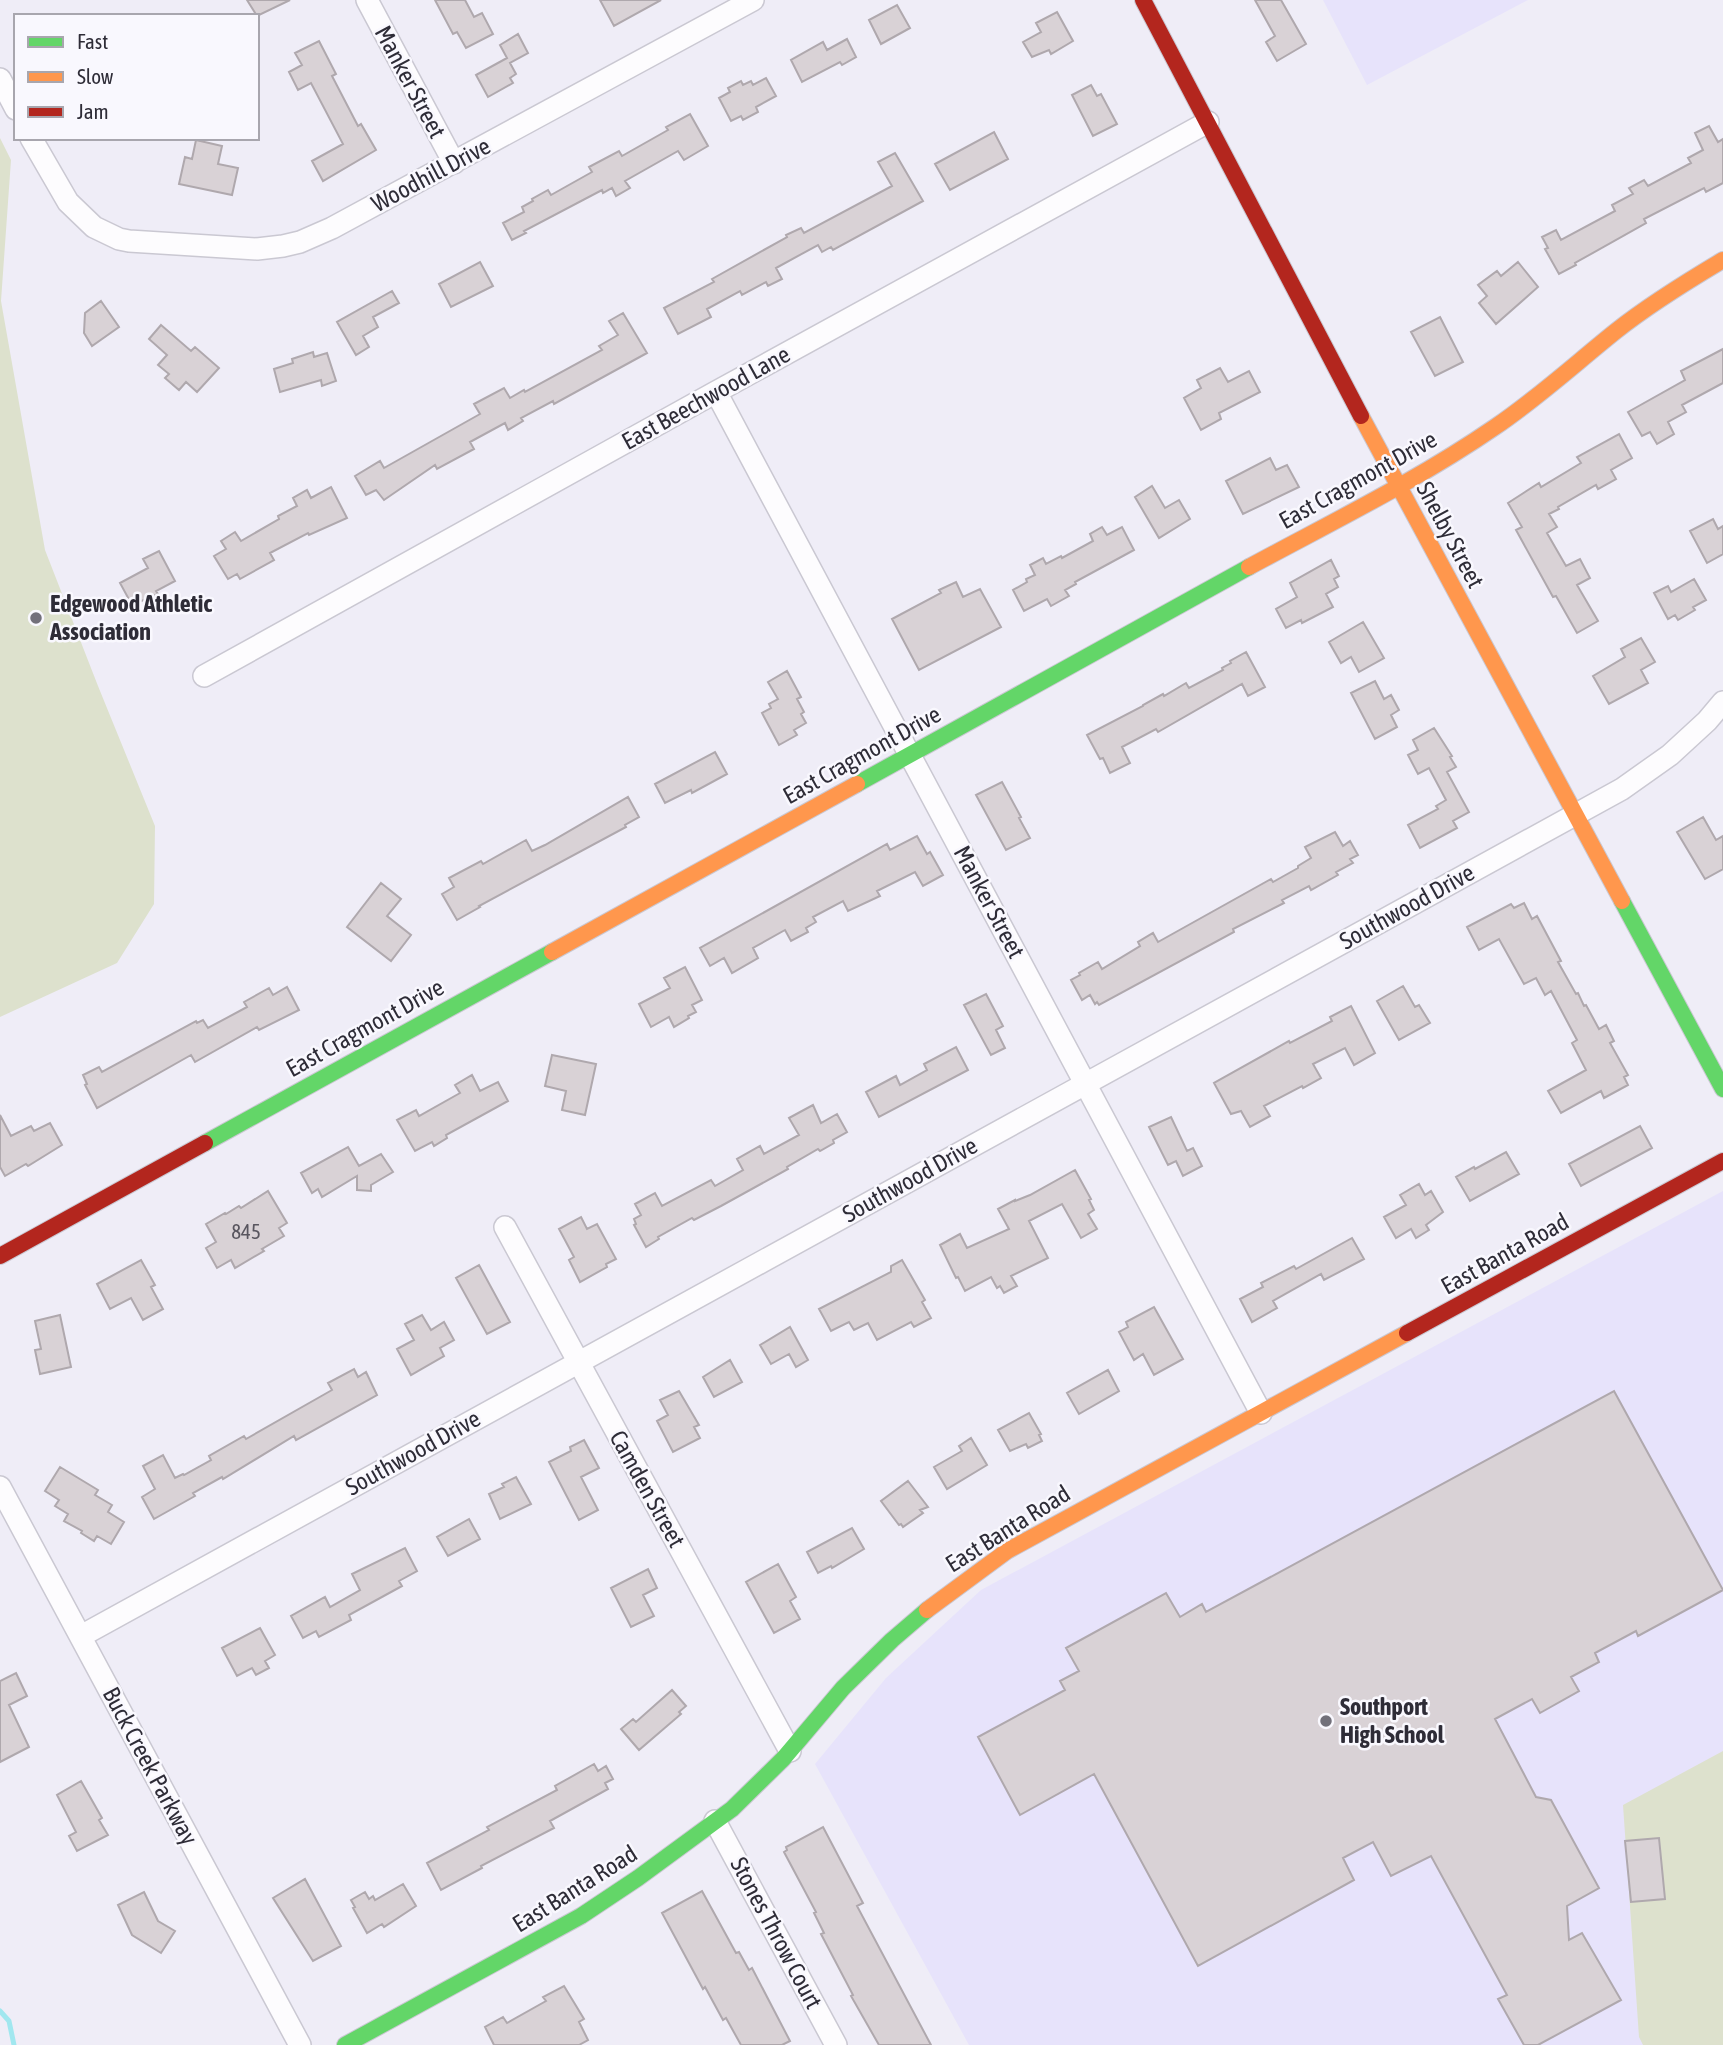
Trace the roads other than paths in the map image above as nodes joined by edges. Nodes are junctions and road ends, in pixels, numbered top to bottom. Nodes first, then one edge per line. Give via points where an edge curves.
1 (367, 0) edge
2 (1143, 0) edge
3 (748, 1) edge
4 (0, 79) edge
5 (14, 105) edge
6 (1208, 122) junction
7 (32, 140) edge
8 (454, 163) junction
9 (1723, 260) edge
10 (716, 392) junction
11 (1397, 484) junction
12 (204, 676) dead end
13 (1723, 702) edge
14 (910, 754) junction
15 (1575, 814) junction
16 (1085, 1084) junction
17 (1723, 1088) edge
18 (1723, 1161) edge
19 (505, 1227) dead end
20 (0, 1256) edge
21 (578, 1363) junction
22 (1261, 1413) junction
23 (0, 1487) edge
24 (81, 1636) junction
25 (790, 1751) junction
26 (715, 1821) junction
27 (300, 2045) edge
28 (345, 2045) edge
29 (836, 2045) edge

1 - 8 street, Manker Street
2 - 6 street, Shelby Street
3 - 8 street, Woodhill Drive
4 - 5 street
6 - 10 street, East Beechwood Lane
6 - 11 street, Shelby Street
7 - 8 street, Woodhill Drive via 68,202 103,233 129,241 239,249 300,242
9 - 11 street, East Cragmont Drive via 1657,300 1496,427
10 - 12 street, East Beechwood Lane
10 - 14 street, Manker Street
11 - 14 street, East Cragmont Drive
11 - 15 street, Shelby Street
13 - 15 street, Southwood Drive via 1657,765
14 - 16 street, Manker Street
14 - 20 street, East Cragmont Drive
15 - 16 street, Southwood Drive
15 - 17 street, Shelby Street
16 - 21 street, Southwood Drive
16 - 22 street, Manker Street
18 - 22 street, East Banta Road
19 - 21 street, Camden Street
21 - 24 street, Southwood Drive
21 - 25 street, Camden Street
22 - 25 street, East Banta Road via 979,1570 867,1663
23 - 24 street, Buck Creek Parkway
24 - 27 street, Buck Creek Parkway
25 - 26 street, East Banta Road via 745,1798
26 - 28 street, East Banta Road via 580,1916
26 - 29 street, Stones Throw Court

